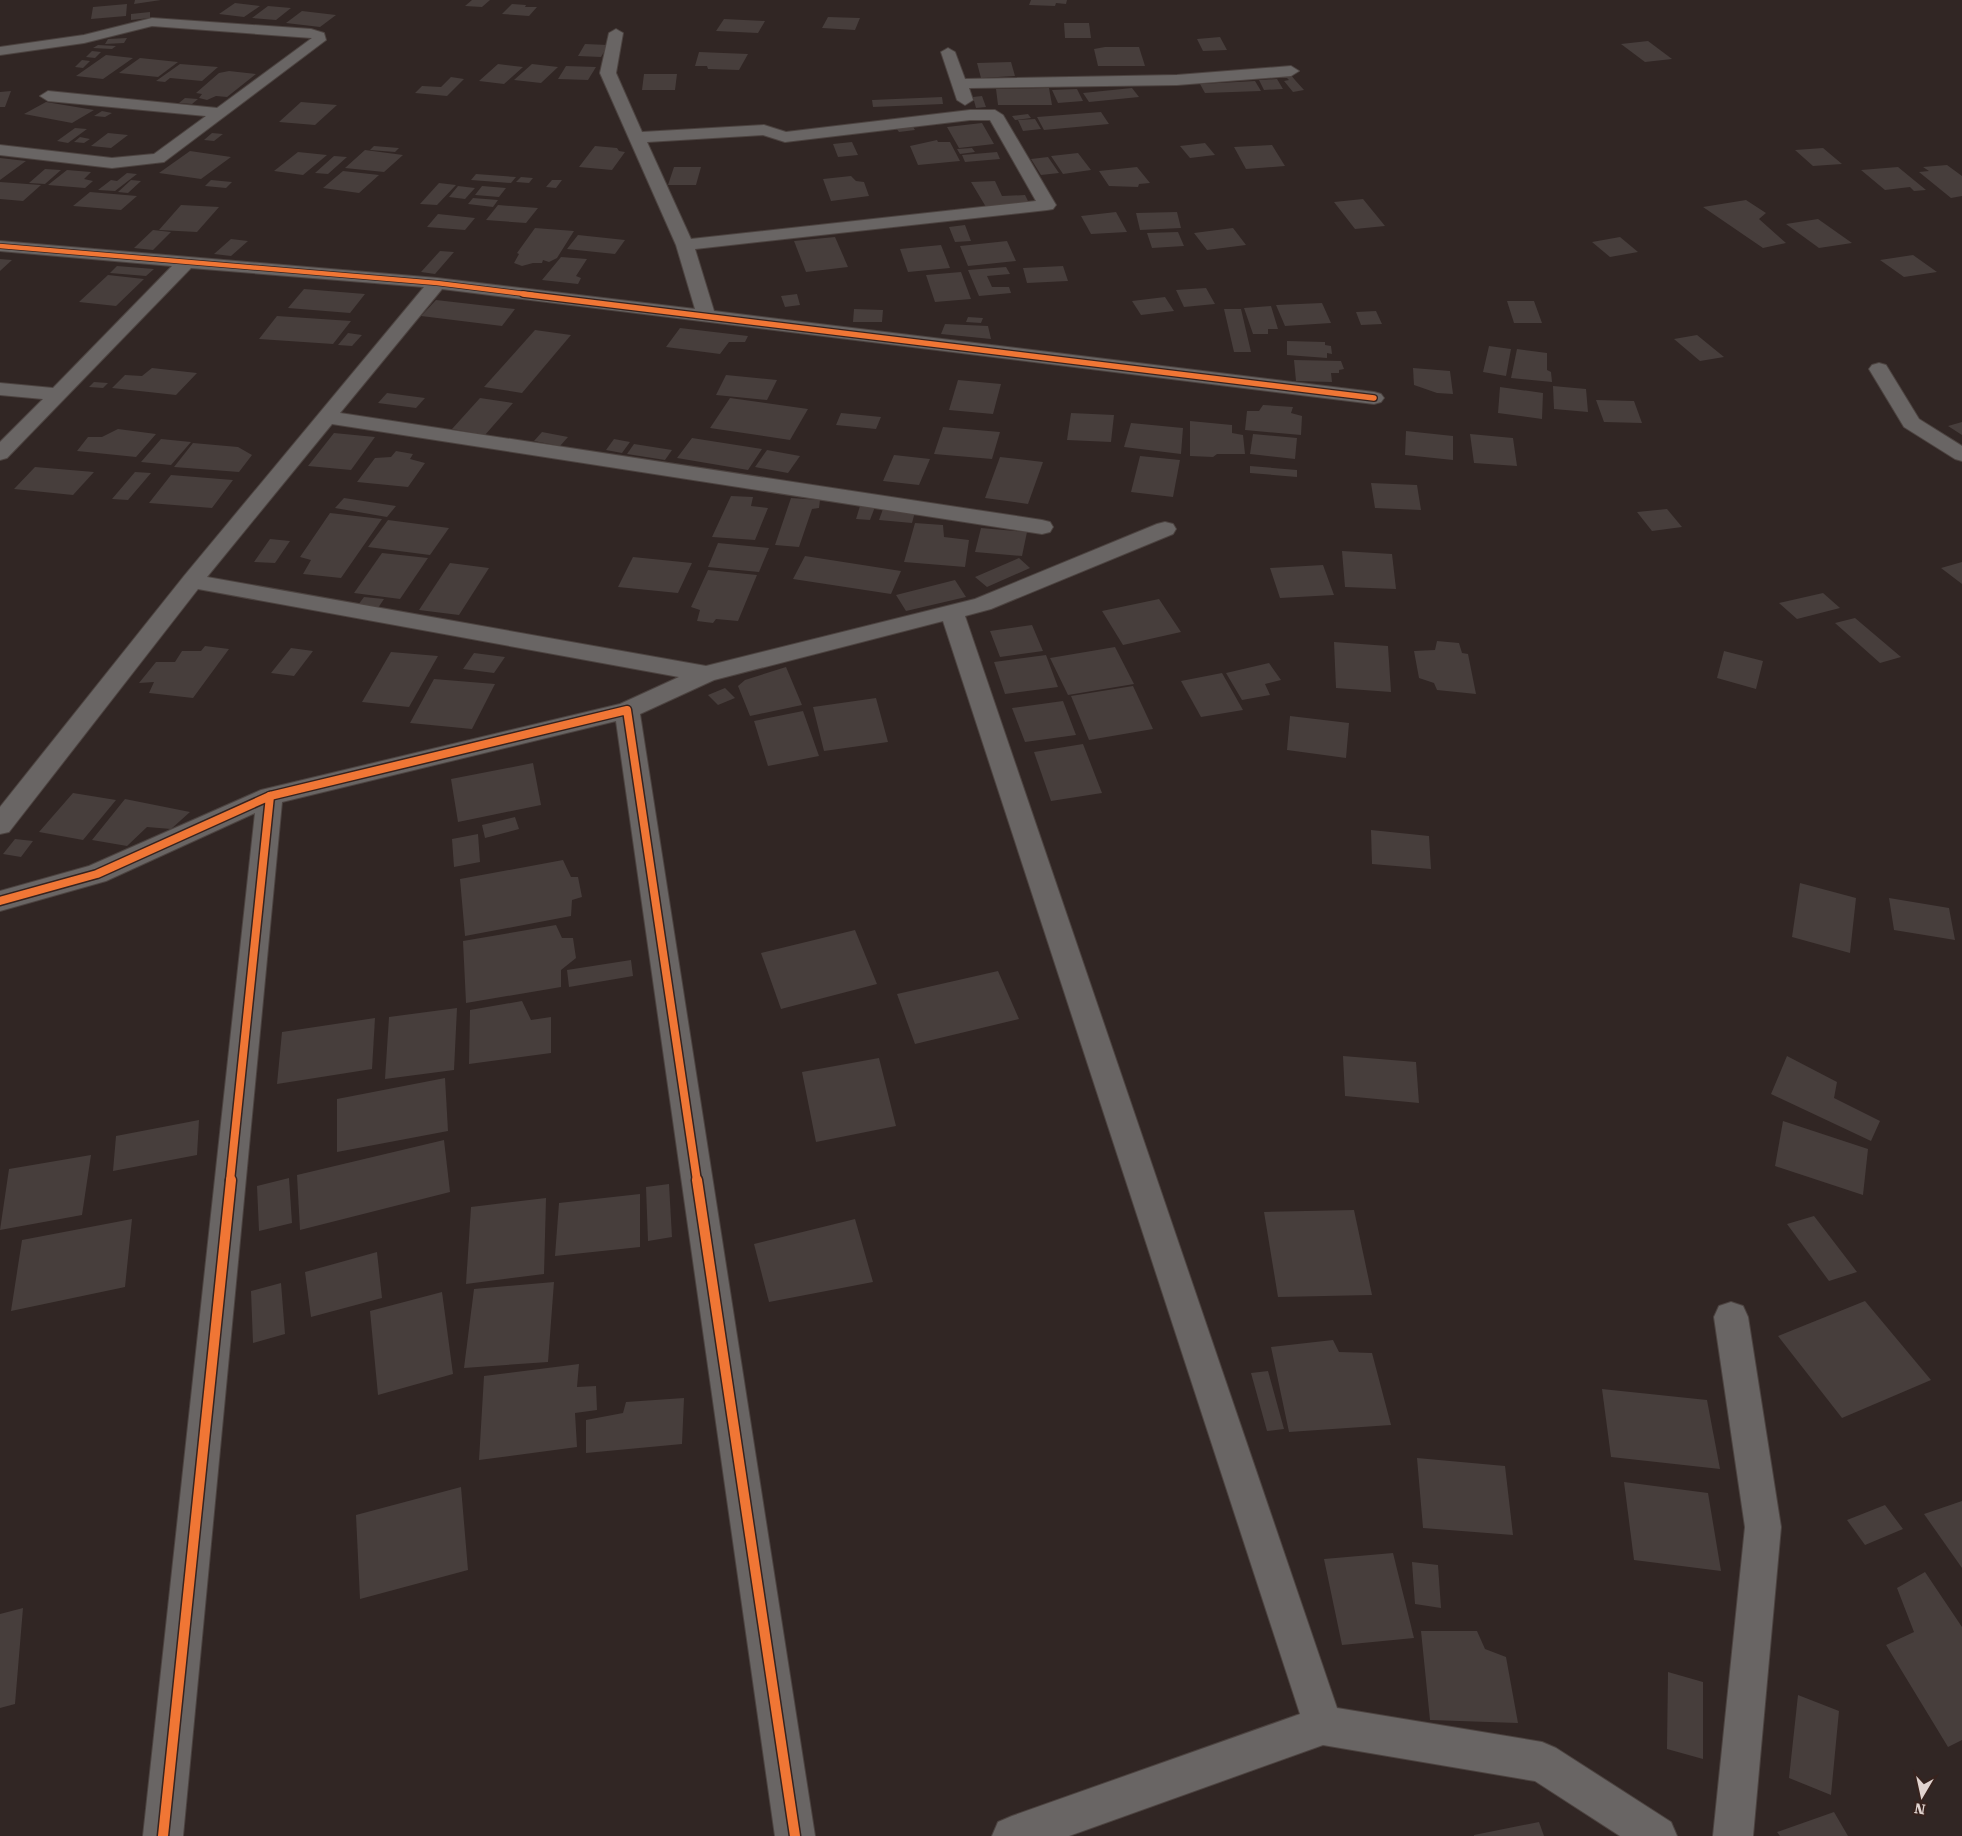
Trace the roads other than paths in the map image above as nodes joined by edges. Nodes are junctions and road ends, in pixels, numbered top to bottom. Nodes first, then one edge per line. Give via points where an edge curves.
1 (616, 33) dead end
2 (0, 51) edge
3 (948, 52) dead end
4 (1291, 71) dead end
5 (959, 84) junction
6 (48, 96) dead end
7 (219, 114) junction
8 (970, 116) junction
9 (638, 140) junction
10 (0, 150) edge
11 (685, 245) junction
12 (0, 246) edge
13 (186, 262) junction
14 (436, 283) junction
15 (706, 316) junction
16 (1879, 369) dead end
17 (0, 389) edge
18 (58, 394) junction
19 (1374, 398) dead end
20 (325, 417) junction
21 (0, 454) edge
22 (1962, 455) edge
23 (1042, 527) dead end
24 (1165, 529) dead end
25 (192, 581) junction
26 (952, 612) junction
27 (706, 674) junction
28 (627, 710) junction
29 (270, 796) junction
30 (0, 825) edge
31 (0, 901) edge
32 (1730, 1316) dead end
33 (1323, 1725) junction
34 (163, 1836) edge
35 (795, 1836) edge
36 (1012, 1836) edge
37 (1657, 1836) edge
38 (1734, 1836) edge

1 - 9 street via 608,73
2 - 7 street via 84,39 152,22 319,36 320,40
3 - 5 street
4 - 5 street via 1177,80
5 - 8 street
6 - 7 street
7 - 10 street via 158,159 112,163
8 - 9 street via 785,137 764,130 645,136
8 - 11 street via 995,115 1047,205
9 - 11 street
11 - 15 street
12 - 13 street
13 - 14 street
13 - 18 street
14 - 15 street
14 - 20 street
15 - 19 street
16 - 22 street via 1911,423
17 - 18 street
18 - 21 street
20 - 23 street
20 - 25 street
24 - 26 street via 983,604
25 - 27 street
25 - 30 street
26 - 27 street
26 - 33 street
27 - 28 street
28 - 29 street
28 - 35 street
29 - 31 street via 97,874
29 - 34 street
32 - 38 street via 1763,1527
33 - 36 street
33 - 37 street via 1542,1762

